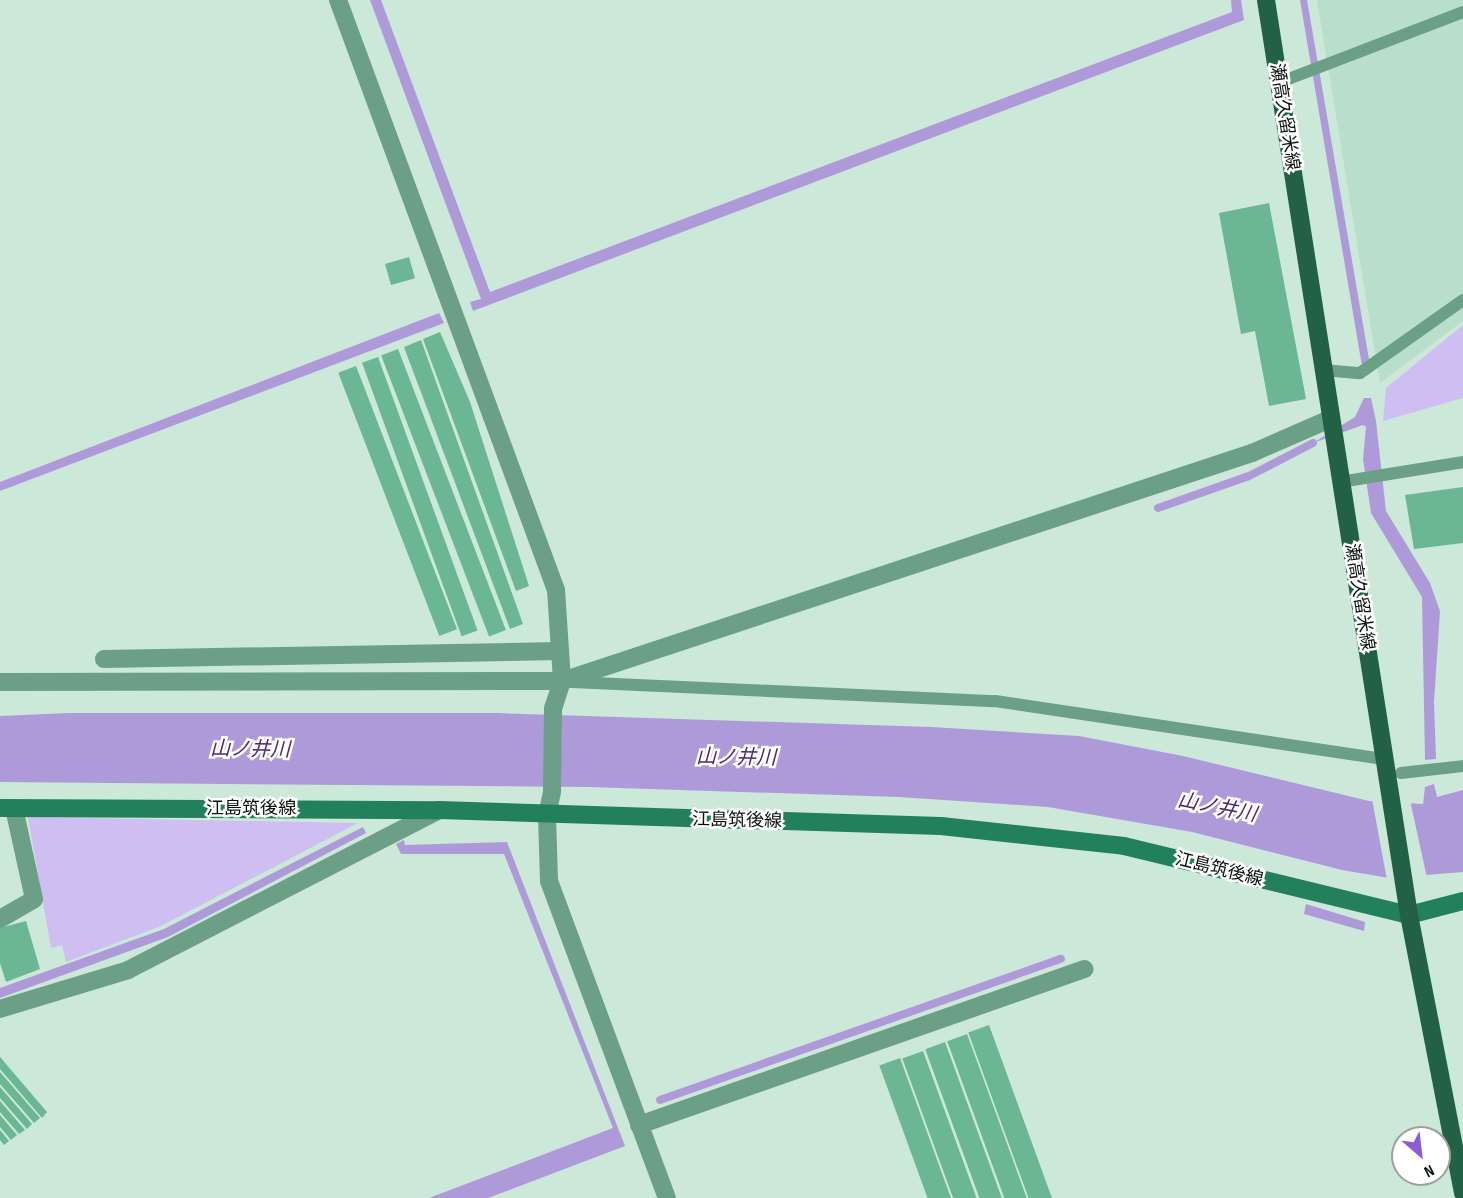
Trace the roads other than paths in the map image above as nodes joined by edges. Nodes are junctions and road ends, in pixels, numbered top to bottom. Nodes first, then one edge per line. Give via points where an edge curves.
1 (338, 0) edge
2 (1266, 0) edge
3 (1463, 12) edge
4 (1278, 83) junction
5 (1463, 300) edge
6 (1323, 370) junction
7 (1330, 419) junction
8 (1463, 462) edge
9 (1341, 482) junction
10 (560, 651) junction
11 (104, 659) dead end
12 (562, 681) junction
13 (0, 682) edge
14 (1385, 759) junction
15 (1463, 766) edge
16 (1395, 777) junction
17 (7, 808) edge
18 (439, 810) junction
19 (547, 816) junction
20 (1463, 901) edge
21 (1409, 915) junction
22 (0, 919) edge
23 (1084, 969) dead end
24 (0, 1009) edge
25 (639, 1125) junction
26 (1463, 1193) edge
27 (667, 1198) edge

1 - 10 street via 556,590
2 - 4 main road, 瀬高久留米線
3 - 4 lane
4 - 6 main road, 瀬高久留米線
5 - 6 lane via 1360,373
6 - 7 main road, 瀬高久留米線
7 - 9 main road, 瀬高久留米線
7 - 12 street via 1252,453
8 - 9 lane
9 - 14 main road, 瀬高久留米線
10 - 11 street
10 - 12 street
12 - 13 street
12 - 14 lane via 995,701
12 - 19 street via 553,708 552,792
14 - 16 main road, 瀬高久留米線
15 - 16 lane
16 - 21 main road, 瀬高久留米線
17 - 18 main road, 江島筑後線
17 - 22 street via 34,899
18 - 19 main road, 江島筑後線
18 - 24 street via 128,970
19 - 21 main road, 江島筑後線 via 941,826 1124,846
19 - 25 street via 549,881
20 - 21 main road, 江島筑後線
21 - 26 main road, 瀬高久留米線
23 - 25 street
25 - 27 street

